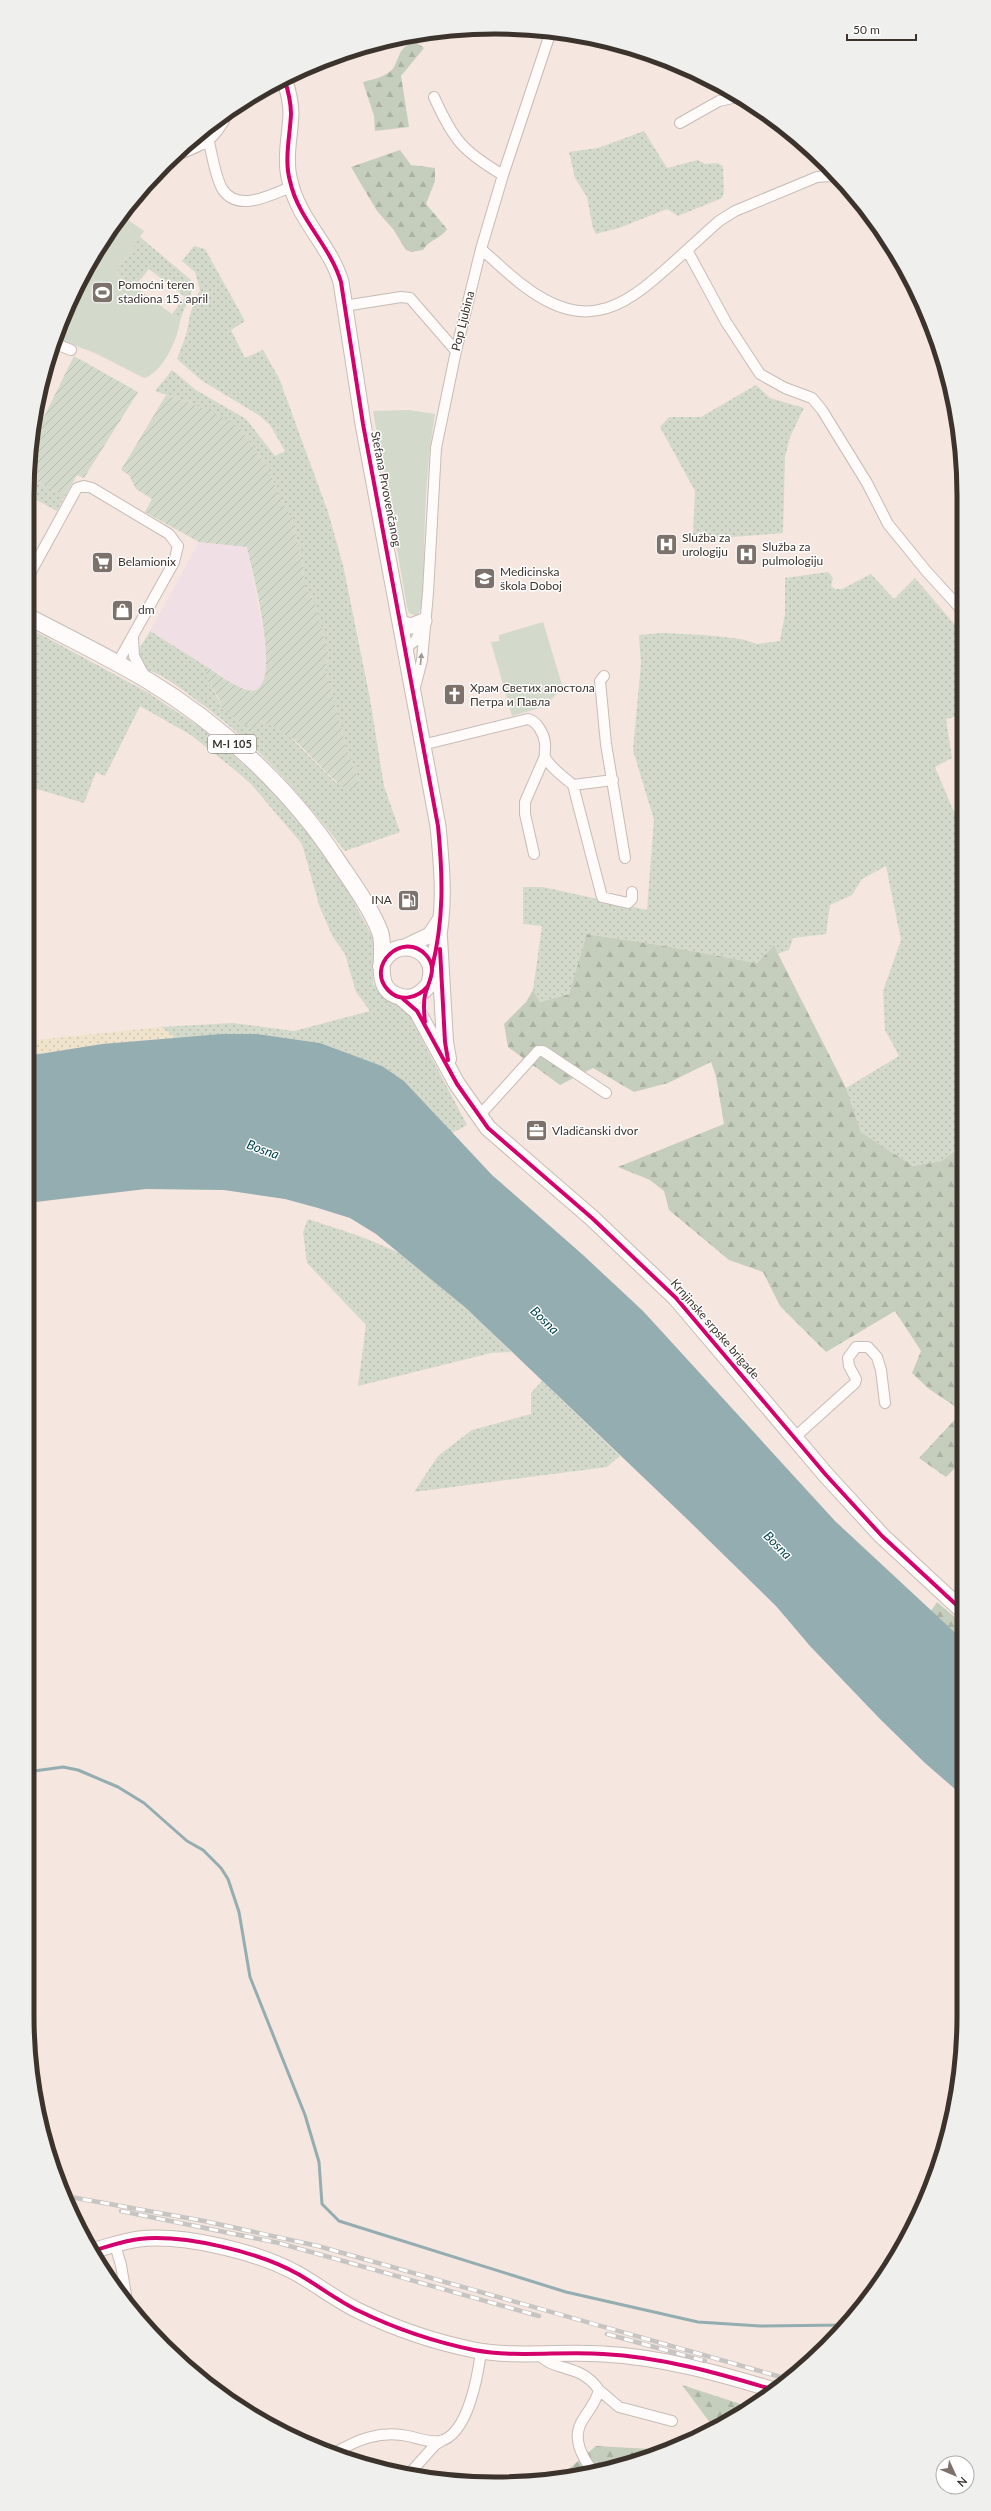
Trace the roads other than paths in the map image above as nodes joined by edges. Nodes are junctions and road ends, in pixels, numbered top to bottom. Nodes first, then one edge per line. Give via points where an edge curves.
1 (549, 37) edge
2 (286, 85) edge
3 (434, 97) dead end
4 (729, 98) edge
5 (223, 123) edge
6 (680, 123) dead end
7 (208, 142) junction
8 (191, 149) edge
9 (502, 175) junction
10 (828, 176) edge
11 (292, 187) junction
12 (481, 249) junction
13 (687, 250) junction
14 (344, 306) junction
15 (59, 345) edge
16 (71, 350) dead end
17 (456, 351) junction
18 (34, 566) edge
19 (957, 605) edge
20 (34, 620) edge
21 (424, 621) junction
22 (400, 623) junction
23 (134, 636) junction
24 (405, 649) junction
25 (117, 664) junction
26 (604, 676) dead end
27 (147, 680) junction
28 (413, 696) junction
29 (422, 745) junction
30 (545, 756) junction
31 (613, 780) junction
32 (573, 786) junction
33 (534, 854) dead end
34 (625, 858) dead end
35 (632, 892) dead end
36 (442, 915) junction
37 (381, 933) junction
38 (440, 937) junction
39 (406, 946) junction
40 (382, 966) junction
41 (432, 968) junction
42 (428, 986) junction
43 (402, 998) junction
44 (425, 1024) junction
45 (450, 1070) junction
46 (606, 1093) dead end
47 (479, 1116) junction
48 (885, 1403) dead end
49 (795, 1437) junction
50 (957, 1605) edge
51 (115, 2245) junction
52 (98, 2249) edge
53 (124, 2290) edge
54 (481, 2351) junction
55 (538, 2354) junction
56 (767, 2388) edge
57 (599, 2390) junction
58 (672, 2421) dead end
59 (443, 2440) junction
60 (339, 2450) edge
61 (590, 2467) edge
62 (413, 2469) edge

1 - 9 street, Pop Ljubina
2 - 11 street, Stefana Prvovenčanog via 290,99 288,157
3 - 9 street via 454,138 475,158
4 - 6 street via 719,101
5 - 7 street via 219,132
7 - 8 street
7 - 11 street via 222,189 231,196 246,202
9 - 12 street, Pop Ljubina
10 - 13 street via 817,177 735,211 718,221
11 - 14 street, Stefana Prvovenčanog via 306,219 336,266
12 - 13 street via 537,295 584,312 600,312 630,298 654,281
12 - 17 street, Pop Ljubina
13 - 19 street via 726,322 760,374 785,388 812,398 867,483 888,524
14 - 17 street via 401,297 410,298
14 - 22 street, Stefana Prvovenčanog
15 - 16 street
17 - 21 street, Pop Ljubina via 436,448 428,593
18 - 23 street via 77,488 84,486 92,488 169,534 178,546 174,562
20 - 25 main road, M-I 105
21 - 22 street via 411,626
21 - 24 street via 416,640
28 -> 21 street via 422,660
22 - 24 street, Stefana Prvovenčanog
23 - 25 street
23 - 27 street via 134,656
24 - 28 street, Stefana Prvovenčanog
25 - 27 main road, M-I 105
26 - 31 street via 600,681 603,725
27 - 37 main road, M-I 105 via 212,727 262,770 282,791 334,855
28 - 29 street, Stefana Prvovenčanog
29 - 30 street via 528,719 536,723 540,730 545,743
29 - 36 street, Stefana Prvovenčanog via 438,826 442,870
30 - 32 street
30 - 33 street via 525,802 525,814
31 - 32 street
31 - 34 street
32 - 35 street via 602,897 628,903 632,899
36 - 38 street, Stefana Prvovenčanog
36 - 39 street via 430,935
37 - 39 main road, M-I 105
37 - 40 main road, M-I 105
38 - 41 street, Stefana Prvovenčanog
38 - 45 main road via 445,1042
39 - 40 main road via 390,952
39 - 41 main road, M-I 105 via 424,953
40 - 43 main road, M-I 105 via 381,973 385,986 389,992
41 - 42 main road, M-I 105
42 - 43 main road via 414,997
42 - 44 main road, M-I 105 via 423,1007
43 - 44 main road, M-I 105
44 - 45 main road, Krnjinske srpske brigade / M-I 105
45 - 47 main road, Krnjinske srpske brigade / M-I 105
46 - 47 street via 543,1051 538,1051
47 - 49 main road, Krnjinske srpske brigade / M-I 105 via 500,1139 592,1218 676,1298
48 - 49 street via 877,1358 868,1347 856,1347 848,1358 856,1379 855,1383
49 - 50 main road, Krnjinske srpske brigade / M-I 105 via 882,1536
51 - 52 street
51 - 53 street
51 - 54 street via 140,2239 163,2239 231,2248 298,2274 328,2294 387,2324 428,2338
54 - 55 street
54 - 59 street via 474,2387 460,2424 449,2438
55 - 56 street via 633,2356 677,2364
55 - 57 street via 547,2362 583,2373
57 - 58 street via 619,2407
57 - 61 street via 578,2431 579,2451
59 - 60 street via 424,2440 390,2434 368,2436
59 - 62 street via 435,2445

